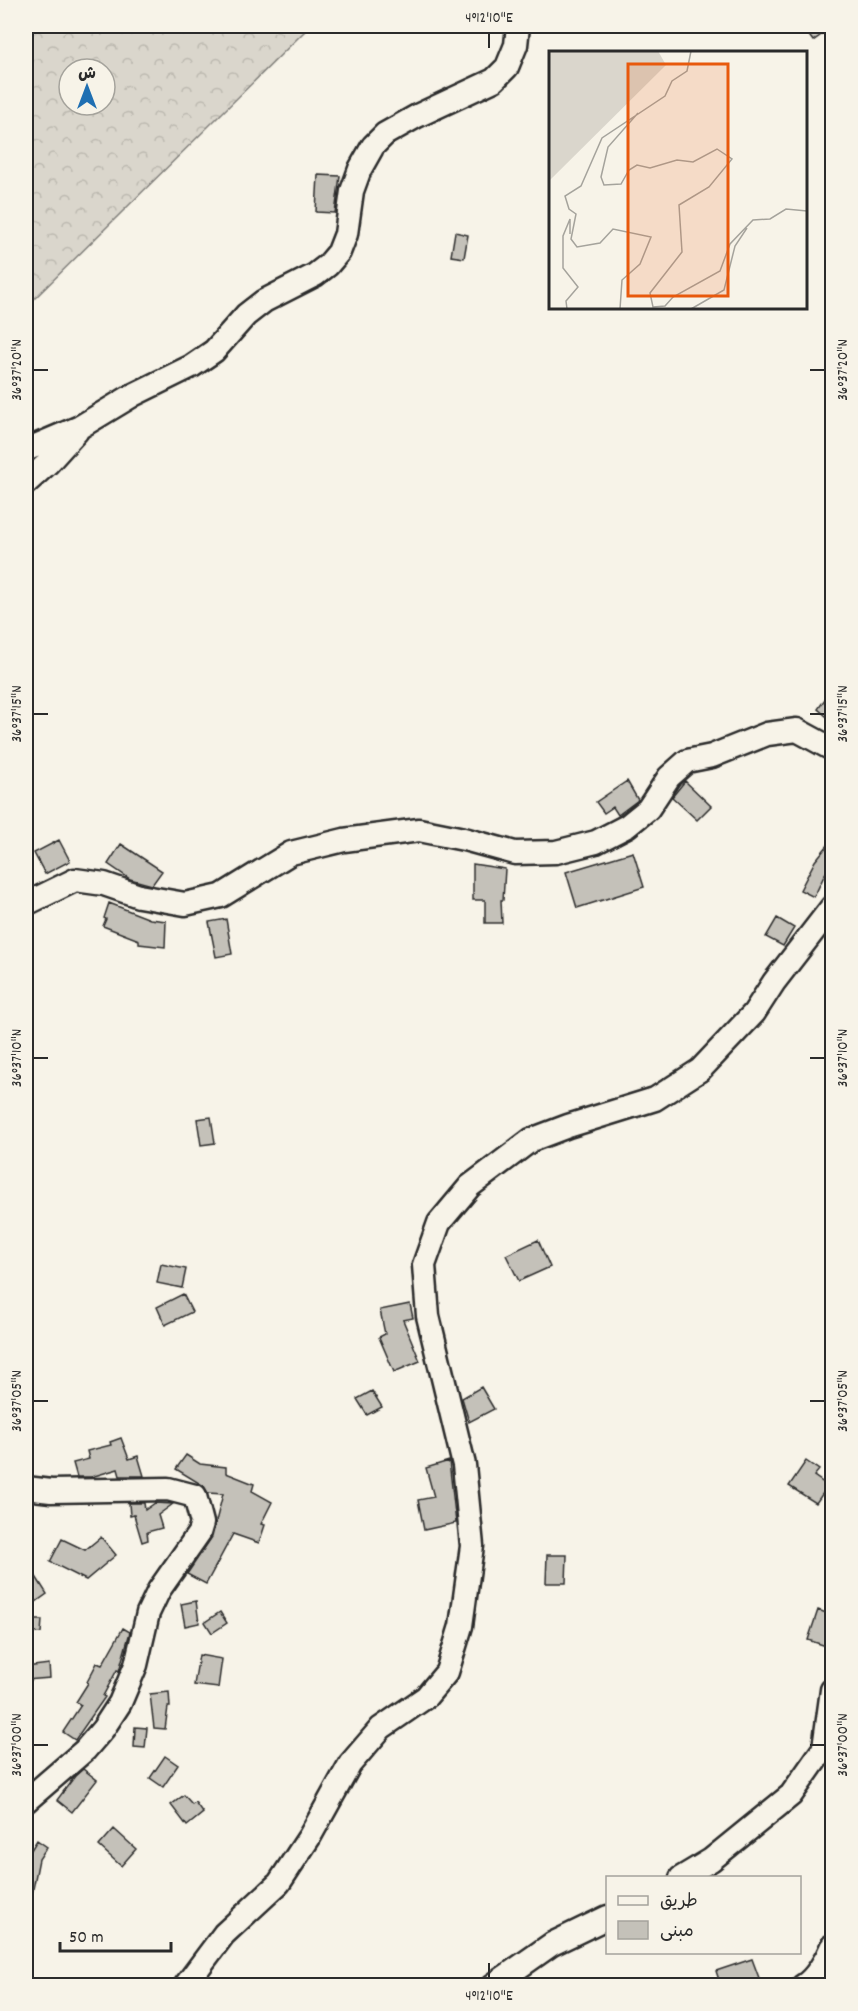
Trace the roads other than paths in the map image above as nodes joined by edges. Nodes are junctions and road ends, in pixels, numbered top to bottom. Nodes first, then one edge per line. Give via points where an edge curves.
1 (518, 26) edge
2 (80, 427) junction
3 (26, 450) edge
4 (26, 483) edge
5 (832, 749) edge
6 (26, 904) edge
7 (832, 907) edge
8 (26, 1488) edge
9 (832, 1690) edge
10 (26, 1801) edge
11 (684, 1876) edge
12 (606, 1918) edge
13 (832, 1946) edge
14 (185, 1986) edge
15 (492, 1986) edge
16 (802, 1986) edge

1 - 2 street via 507,67 494,80 417,116 385,134 373,146 352,191 346,234 328,265 264,301 214,351 192,366 132,395
2 - 3 street
2 - 4 street
5 - 6 street via 797,730 767,734 712,756 687,761 669,777 648,809 627,826 596,842 556,852 515,853 419,830 344,840 291,853 221,896 185,904 75,880
7 - 14 street via 754,1013 700,1070 655,1099 531,1140 470,1186 439,1223 424,1265 428,1316 464,1465 472,1546 461,1626 447,1672 426,1698 381,1728 350,1764 279,1883 224,1934
8 - 10 street via 168,1489 195,1496 202,1523 148,1613 136,1665 120,1703 85,1750
9 - 11 street via 824,1749 791,1795 711,1860
12 - 15 street via 552,1944
13 - 16 street

